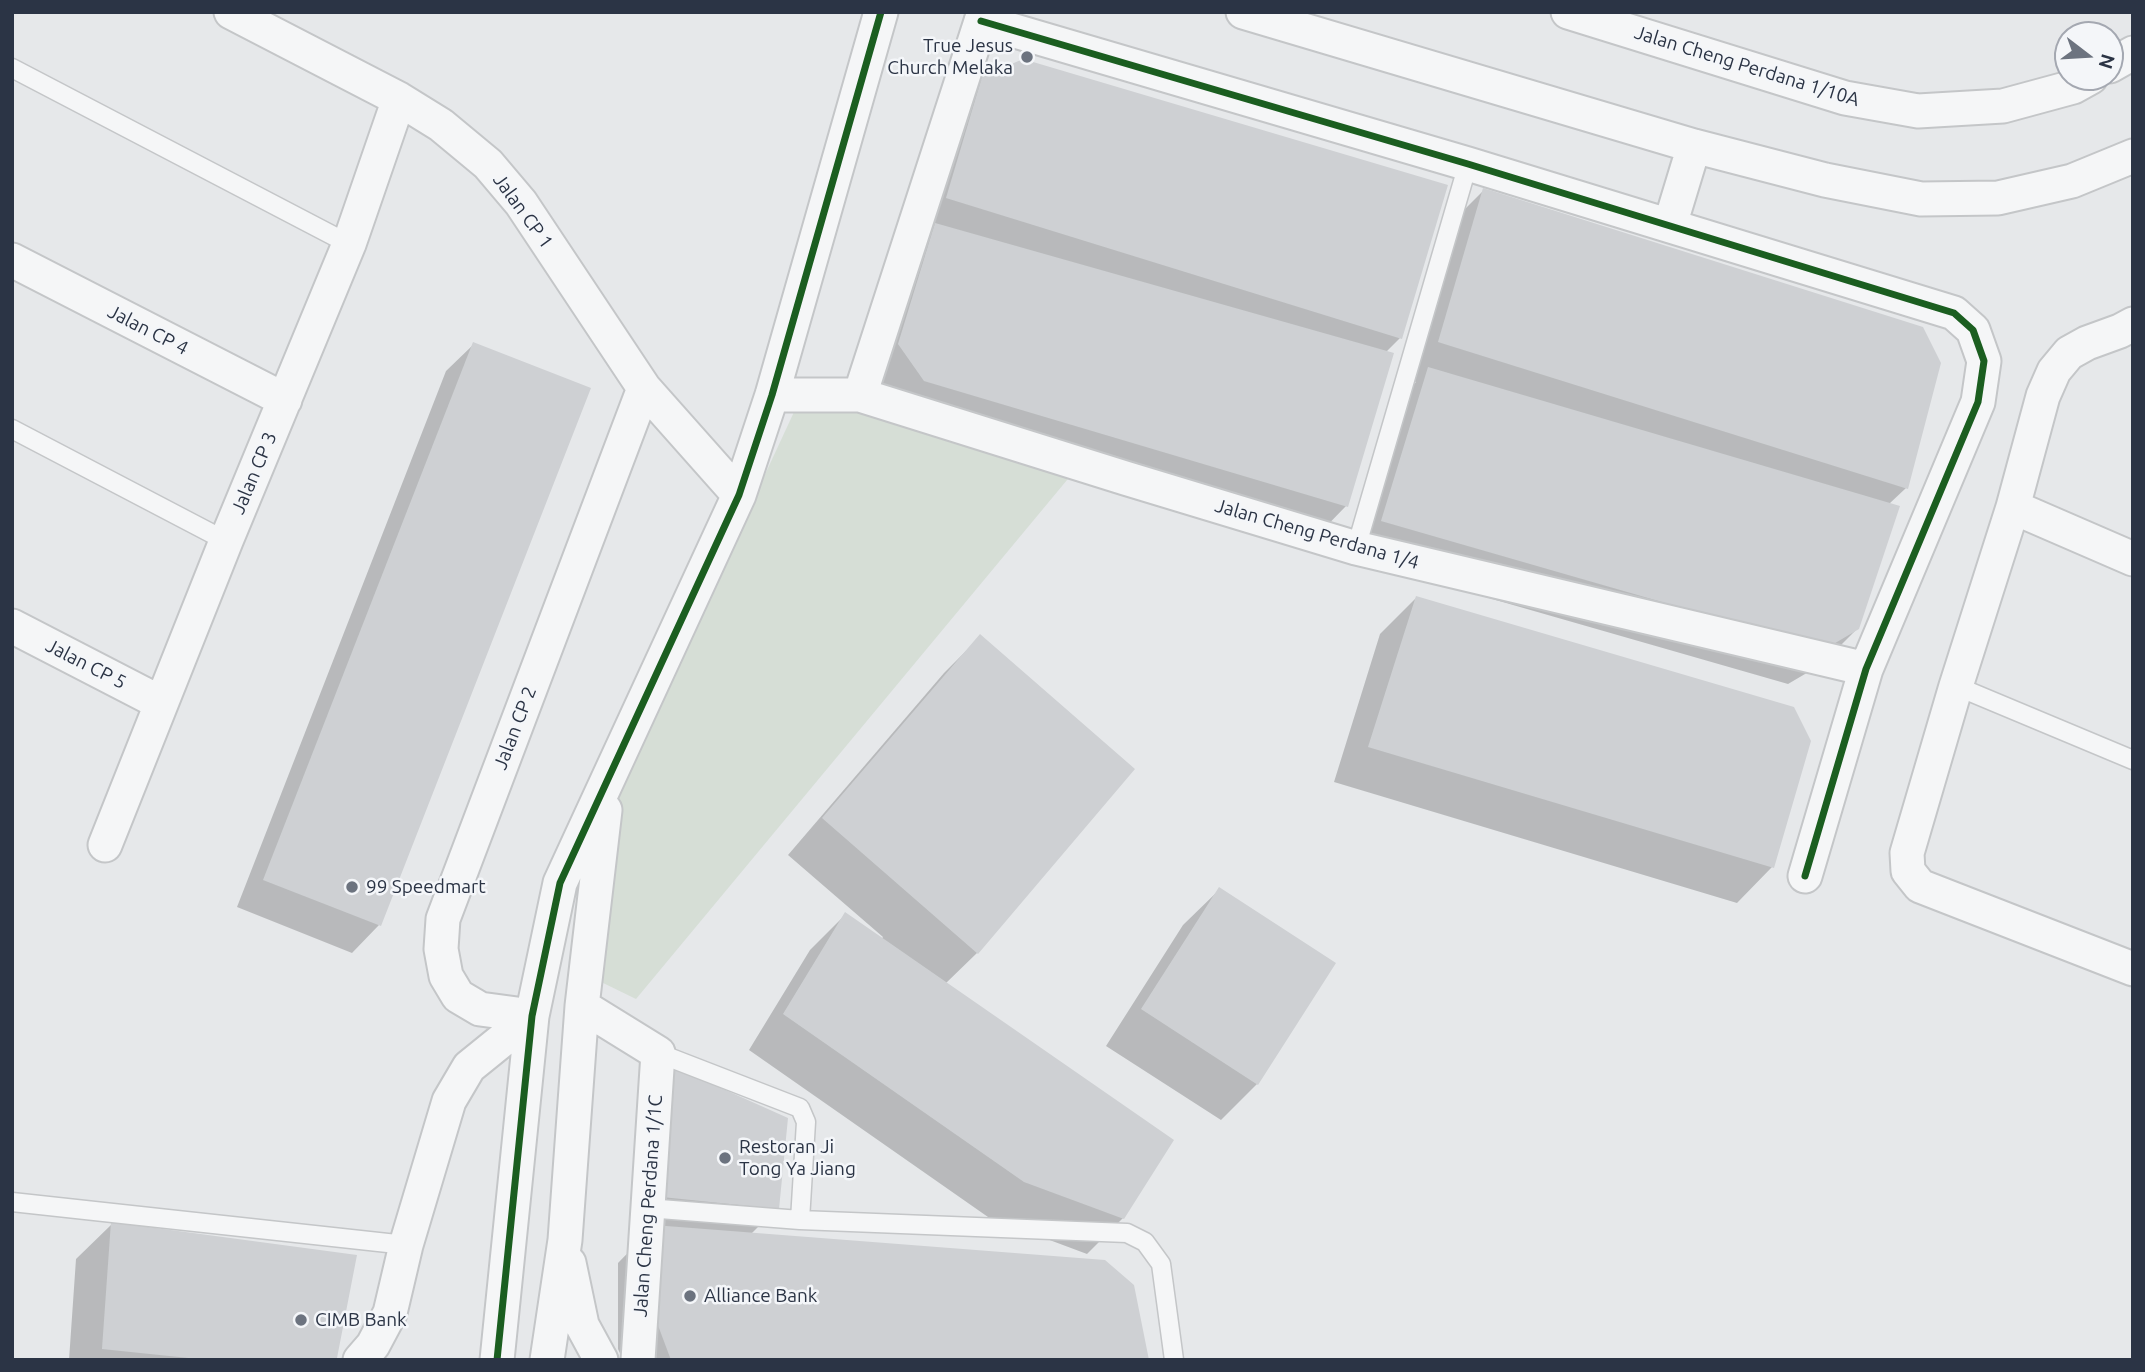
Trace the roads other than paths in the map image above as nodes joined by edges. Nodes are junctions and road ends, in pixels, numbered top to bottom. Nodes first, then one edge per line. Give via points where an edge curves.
1 (231, 12) edge
2 (881, 12) edge
3 (1243, 12) edge
4 (1568, 12) edge
5 (983, 17) edge
6 (12, 68) edge
7 (2058, 91) edge
8 (399, 99) junction
9 (1694, 146) junction
10 (2133, 156) edge
11 (1468, 164) junction
12 (1670, 225) junction
13 (349, 244) junction
14 (12, 260) edge
15 (2128, 331) edge
16 (644, 388) junction
17 (772, 395) junction
18 (860, 396) junction
19 (285, 400) junction
20 (12, 429) edge
21 (739, 495) junction
22 (2013, 507) junction
23 (226, 541) junction
24 (1356, 548) junction
25 (2133, 559) edge
26 (12, 626) edge
27 (1866, 669) junction
28 (1956, 686) junction
29 (161, 702) junction
30 (2133, 760) edge
31 (608, 779) junction
32 (105, 845) dead end
33 (1805, 876) dead end
34 (2133, 969) edge
35 (582, 1006) junction
36 (532, 1016) junction
37 (659, 1053) junction
38 (12, 1202) edge
39 (647, 1208) junction
40 (800, 1220) junction
41 (565, 1240) junction
42 (406, 1245) junction
43 (360, 1360) edge
44 (497, 1360) edge
45 (547, 1360) edge
46 (601, 1360) edge
47 (638, 1360) edge
48 (1174, 1360) edge

1 - 8 street, Jalan CP 1
2 - 17 street
3 - 9 street
4 - 7 street, Jalan Cheng Perdana 1/10A via 1845,98 1918,111 2003,106
5 - 11 street
5 - 18 street
6 - 13 lane
8 - 13 street, Jalan CP 3
8 - 16 street, Jalan CP 1 via 441,125 488,164 521,203
9 - 10 street via 1921,200 1998,198 2072,181
9 - 12 street
11 - 12 street
11 - 24 lane
12 - 27 street via 1954,313 1973,330 1984,361 1978,401
13 - 19 street, Jalan CP 3
14 - 19 street, Jalan CP 4
15 - 22 street via 2087,343 2069,353 2054,371
16 - 21 street, Jalan CP 1
16 - 36 street, Jalan CP 2 via 443,919 441,949 446,976 458,996 480,1009
17 - 18 street, Jalan Cheng Perdana 1/4
17 - 21 street
18 - 24 street, Jalan Cheng Perdana 1/4
19 - 23 street, Jalan CP 3
20 - 23 lane
21 - 31 street
22 - 25 street
22 - 28 street
23 - 29 street, Jalan CP 3
24 - 27 street, Jalan Cheng Perdana 1/4
26 - 29 street, Jalan CP 5
27 - 33 street
28 - 30 lane
28 - 34 street via 1907,853 1908,871 1920,886
29 - 32 street, Jalan CP 3
31 - 35 street
31 - 36 street via 560,883
35 - 37 street
35 - 41 street
36 - 42 street via 469,1066 449,1101
36 - 44 street
37 - 39 street, Jalan Cheng Perdana 1/1C
37 - 40 lane via 800,1108 806,1122
38 - 42 lane
39 - 40 lane
39 - 47 street, Jalan Cheng Perdana 1/1C
40 - 48 lane via 1127,1233 1146,1242 1161,1264
41 - 45 street
41 - 46 street via 582,1325
42 - 43 street via 390,1314

